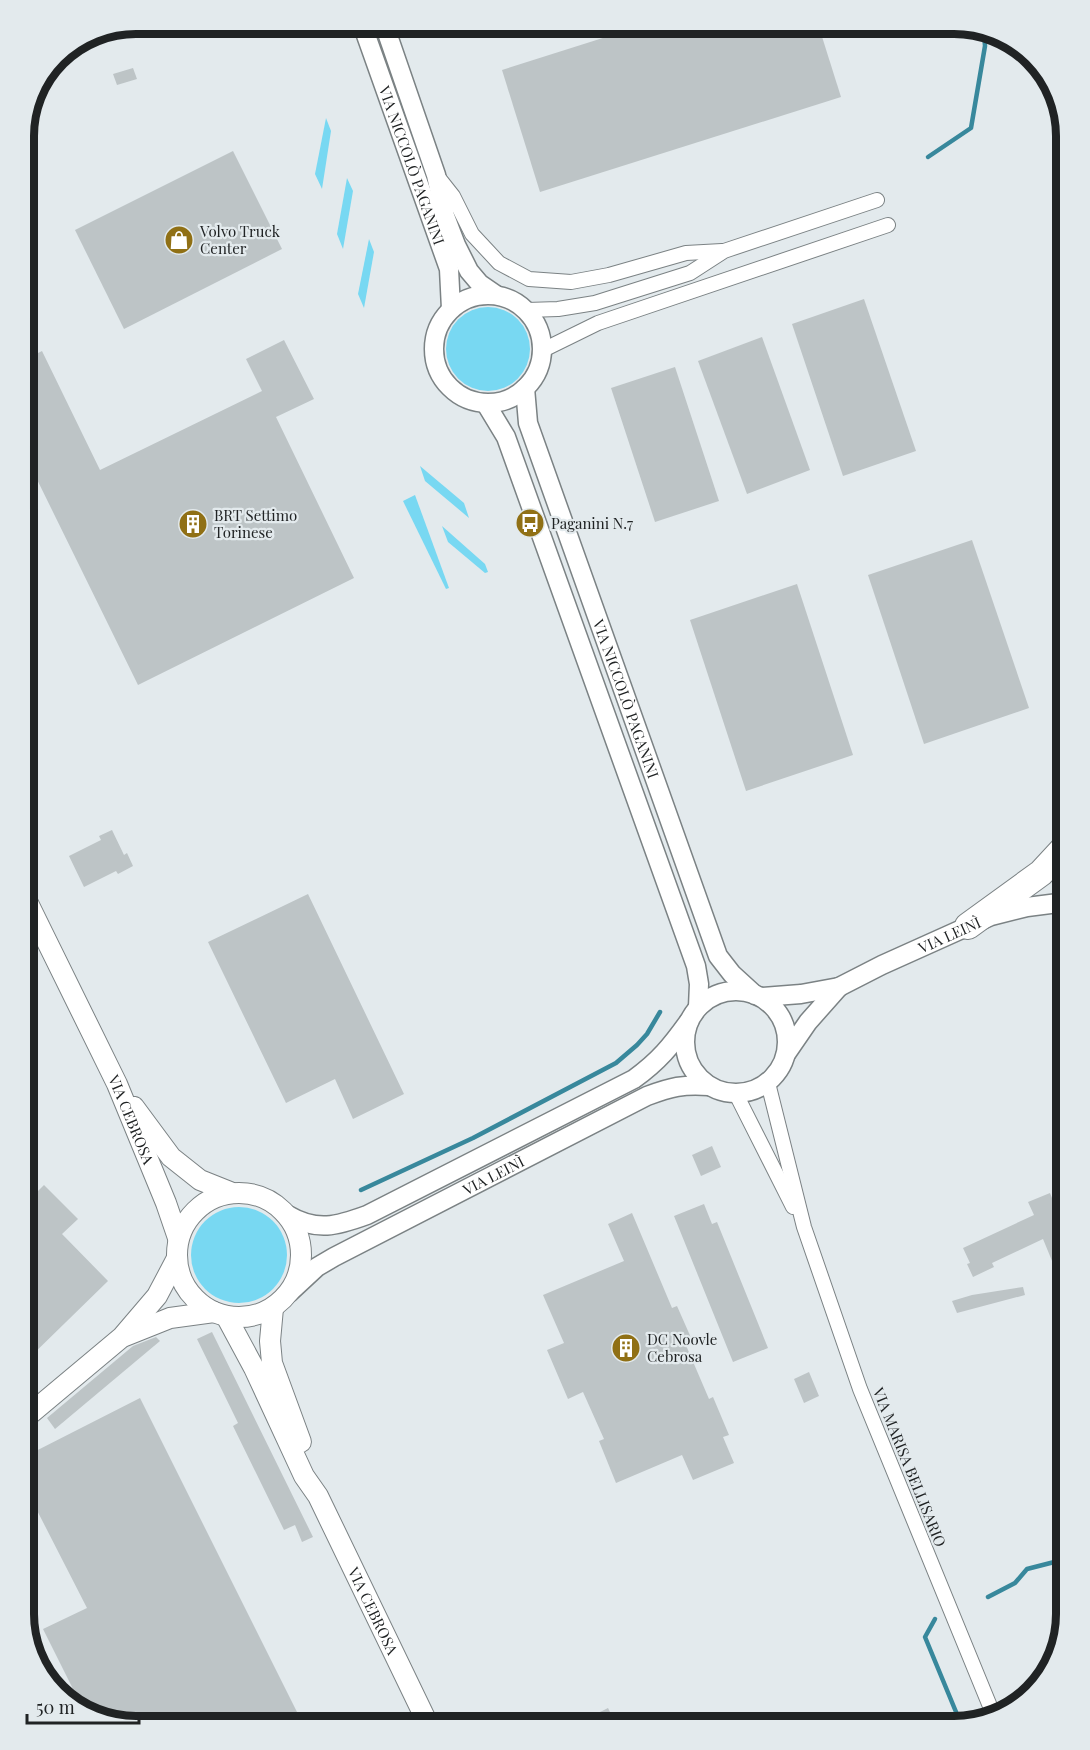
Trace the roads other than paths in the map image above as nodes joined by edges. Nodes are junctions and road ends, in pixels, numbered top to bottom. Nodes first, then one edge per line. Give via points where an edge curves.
1 (366, 34) edge
2 (388, 34) edge
3 (436, 175) junction
4 (877, 200) dead end
5 (888, 225) dead end
6 (724, 251) junction
7 (496, 295) junction
8 (451, 309) junction
9 (527, 310) junction
10 (543, 350) junction
11 (525, 388) junction
12 (486, 404) junction
13 (1055, 858) edge
14 (1055, 903) edge
15 (34, 916) edge
16 (968, 926) junction
17 (839, 987) junction
18 (758, 996) junction
19 (693, 1014) junction
20 (786, 1055) junction
21 (117, 1083) junction
22 (768, 1083) junction
23 (708, 1086) junction
24 (736, 1094) junction
25 (230, 1192) junction
26 (288, 1215) junction
27 (804, 1227) junction
28 (178, 1238) junction
29 (176, 1260) junction
30 (289, 1293) junction
31 (273, 1308) junction
32 (220, 1314) junction
33 (122, 1337) junction
34 (34, 1411) edge
35 (318, 1496) junction
36 (991, 1708) edge
37 (424, 1715) edge

1 - 8 street, VIA NICCOLÒ PAGANINI via 449,269
2 - 3 street, VIA NICCOLÒ PAGANINI
3 - 6 street via 453,196 472,234 499,263 529,279 571,282 686,254
3 - 7 street, VIA NICCOLÒ PAGANINI via 445,216 469,271
4 - 6 street
5 - 10 street via 598,323
6 - 9 street via 690,273 595,303
7 - 8 street via 480,295
7 - 9 street
8 - 12 street via 440,323 434,341 437,368 452,390 468,400
9 - 10 street via 536,322
10 - 11 street via 537,371
11 - 12 street via 514,397
11 - 18 street, VIA NICCOLÒ PAGANINI via 528,423 718,956
12 - 19 street, VIA NICCOLÒ PAGANINI via 506,437 696,966 699,984
13 - 16 highway via 1041,873
14 - 16 street, VIA LEINÌ via 991,916
15 - 21 main road
16 - 17 street, VIA LEINÌ
17 - 18 street, VIA LEINÌ
17 - 20 street, VIA LEINÌ
18 - 19 street via 728,991 712,997
18 - 20 street via 774,1008 783,1022 788,1038
19 - 23 street via 684,1038 686,1055 692,1071
19 - 26 street, VIA LEINÌ via 673,1044 634,1079 367,1215 319,1226
20 - 22 street
21 - 25 main road, VIA CEBROSA via 171,1158 200,1180
21 - 28 main road, VIA CEBROSA
22 - 24 street
22 - 27 street, VIA MARISA BELLISARIO
23 - 24 street
23 - 30 street, VIA LEINÌ via 687,1084 647,1095 334,1257
24 - 27 street, VIA MARISA BELLISARIO
25 - 26 main road via 251,1193 272,1201
25 - 28 main road via 197,1208
26 - 30 main road via 301,1243 302,1258
27 - 36 street, VIA MARISA BELLISARIO via 860,1389
28 - 29 main road
29 - 32 main road via 188,1291 200,1304
29 - 33 main road via 157,1296
30 - 31 main road
31 - 32 main road via 242,1317
31 - 35 main road, VIA CEBROSA via 272,1363
32 - 33 main road via 170,1318
32 - 35 main road, VIA CEBROSA via 254,1368 304,1476
33 - 34 main road
35 - 37 main road, VIA CEBROSA

